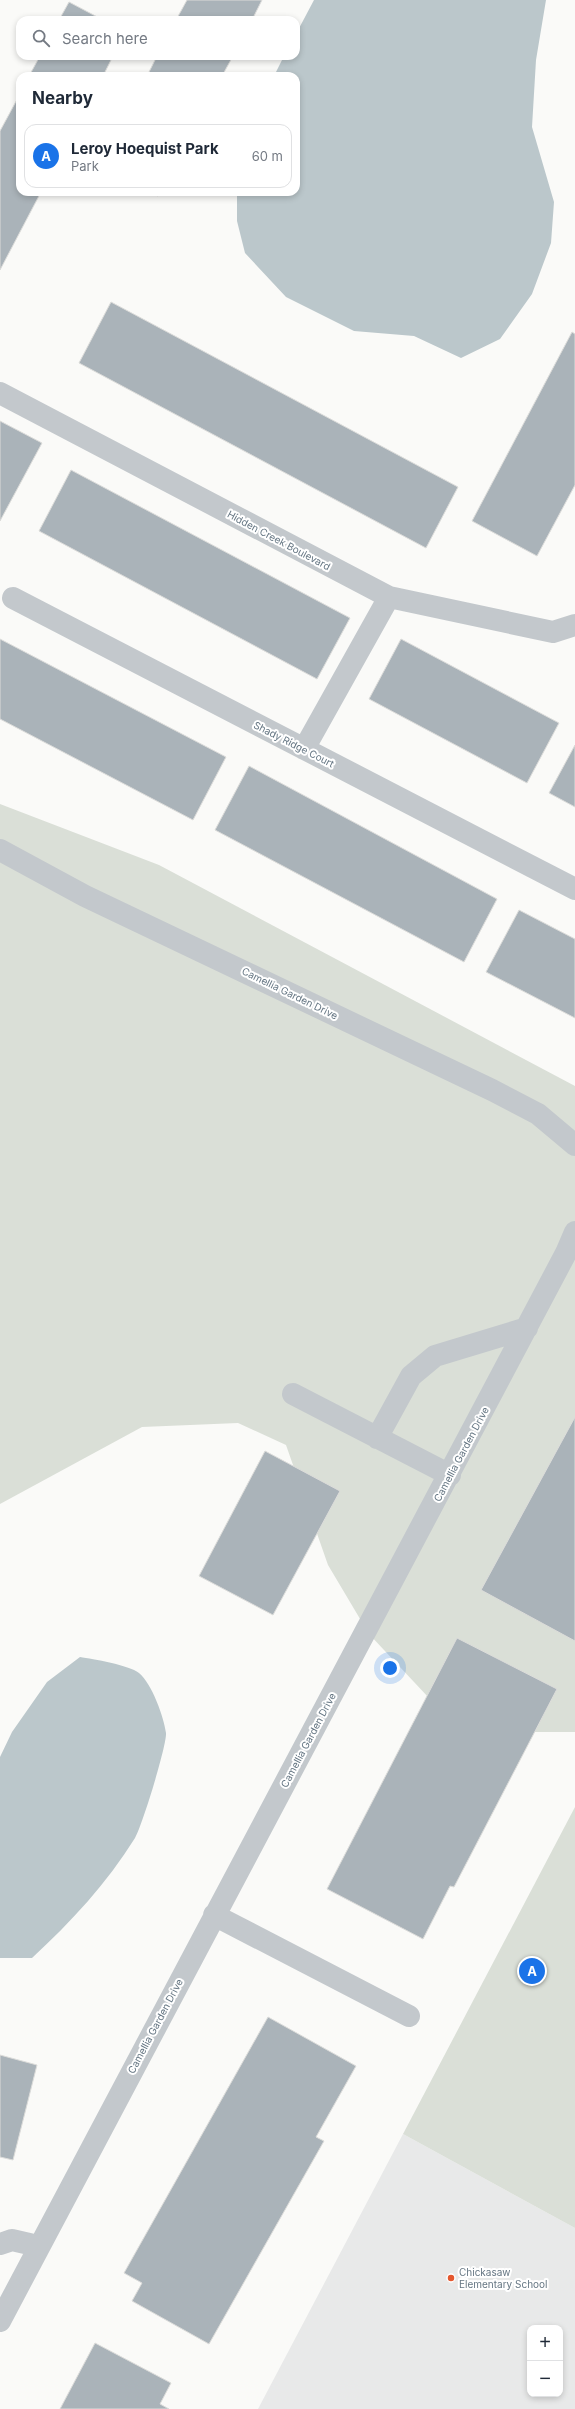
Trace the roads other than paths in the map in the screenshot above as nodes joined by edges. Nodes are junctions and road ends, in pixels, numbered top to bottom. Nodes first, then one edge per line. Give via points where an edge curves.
1 (0, 393) edge
2 (389, 597) junction
3 (13, 598) dead end
4 (575, 625) edge
5 (304, 749) junction
6 (0, 850) edge
7 (575, 889) edge
8 (575, 1145) edge
9 (575, 1232) edge
10 (527, 1328) junction
11 (294, 1394) dead end
12 (378, 1438) junction
13 (450, 1475) junction
14 (214, 1916) junction
15 (409, 2016) dead end
16 (0, 2244) edge
17 (38, 2246) junction
18 (0, 2321) edge

1 - 2 lane, Hidden Creek Boulevard
2 - 4 lane, Hidden Creek Boulevard via 553,632
2 - 5 lane
3 - 5 lane, Shady Ridge Court
5 - 7 lane, Shady Ridge Court
6 - 8 lane, Camellia Garden Drive via 85,896 492,1090 538,1114
9 - 10 lane, Camellia Garden Drive
10 - 12 lane via 435,1356 410,1376
10 - 13 lane, Camellia Garden Drive
11 - 12 lane
12 - 13 lane
13 - 14 lane, Camellia Garden Drive
14 - 15 lane
14 - 17 lane, Camellia Garden Drive
16 - 17 lane via 12,2240
17 - 18 lane, Camellia Garden Drive

